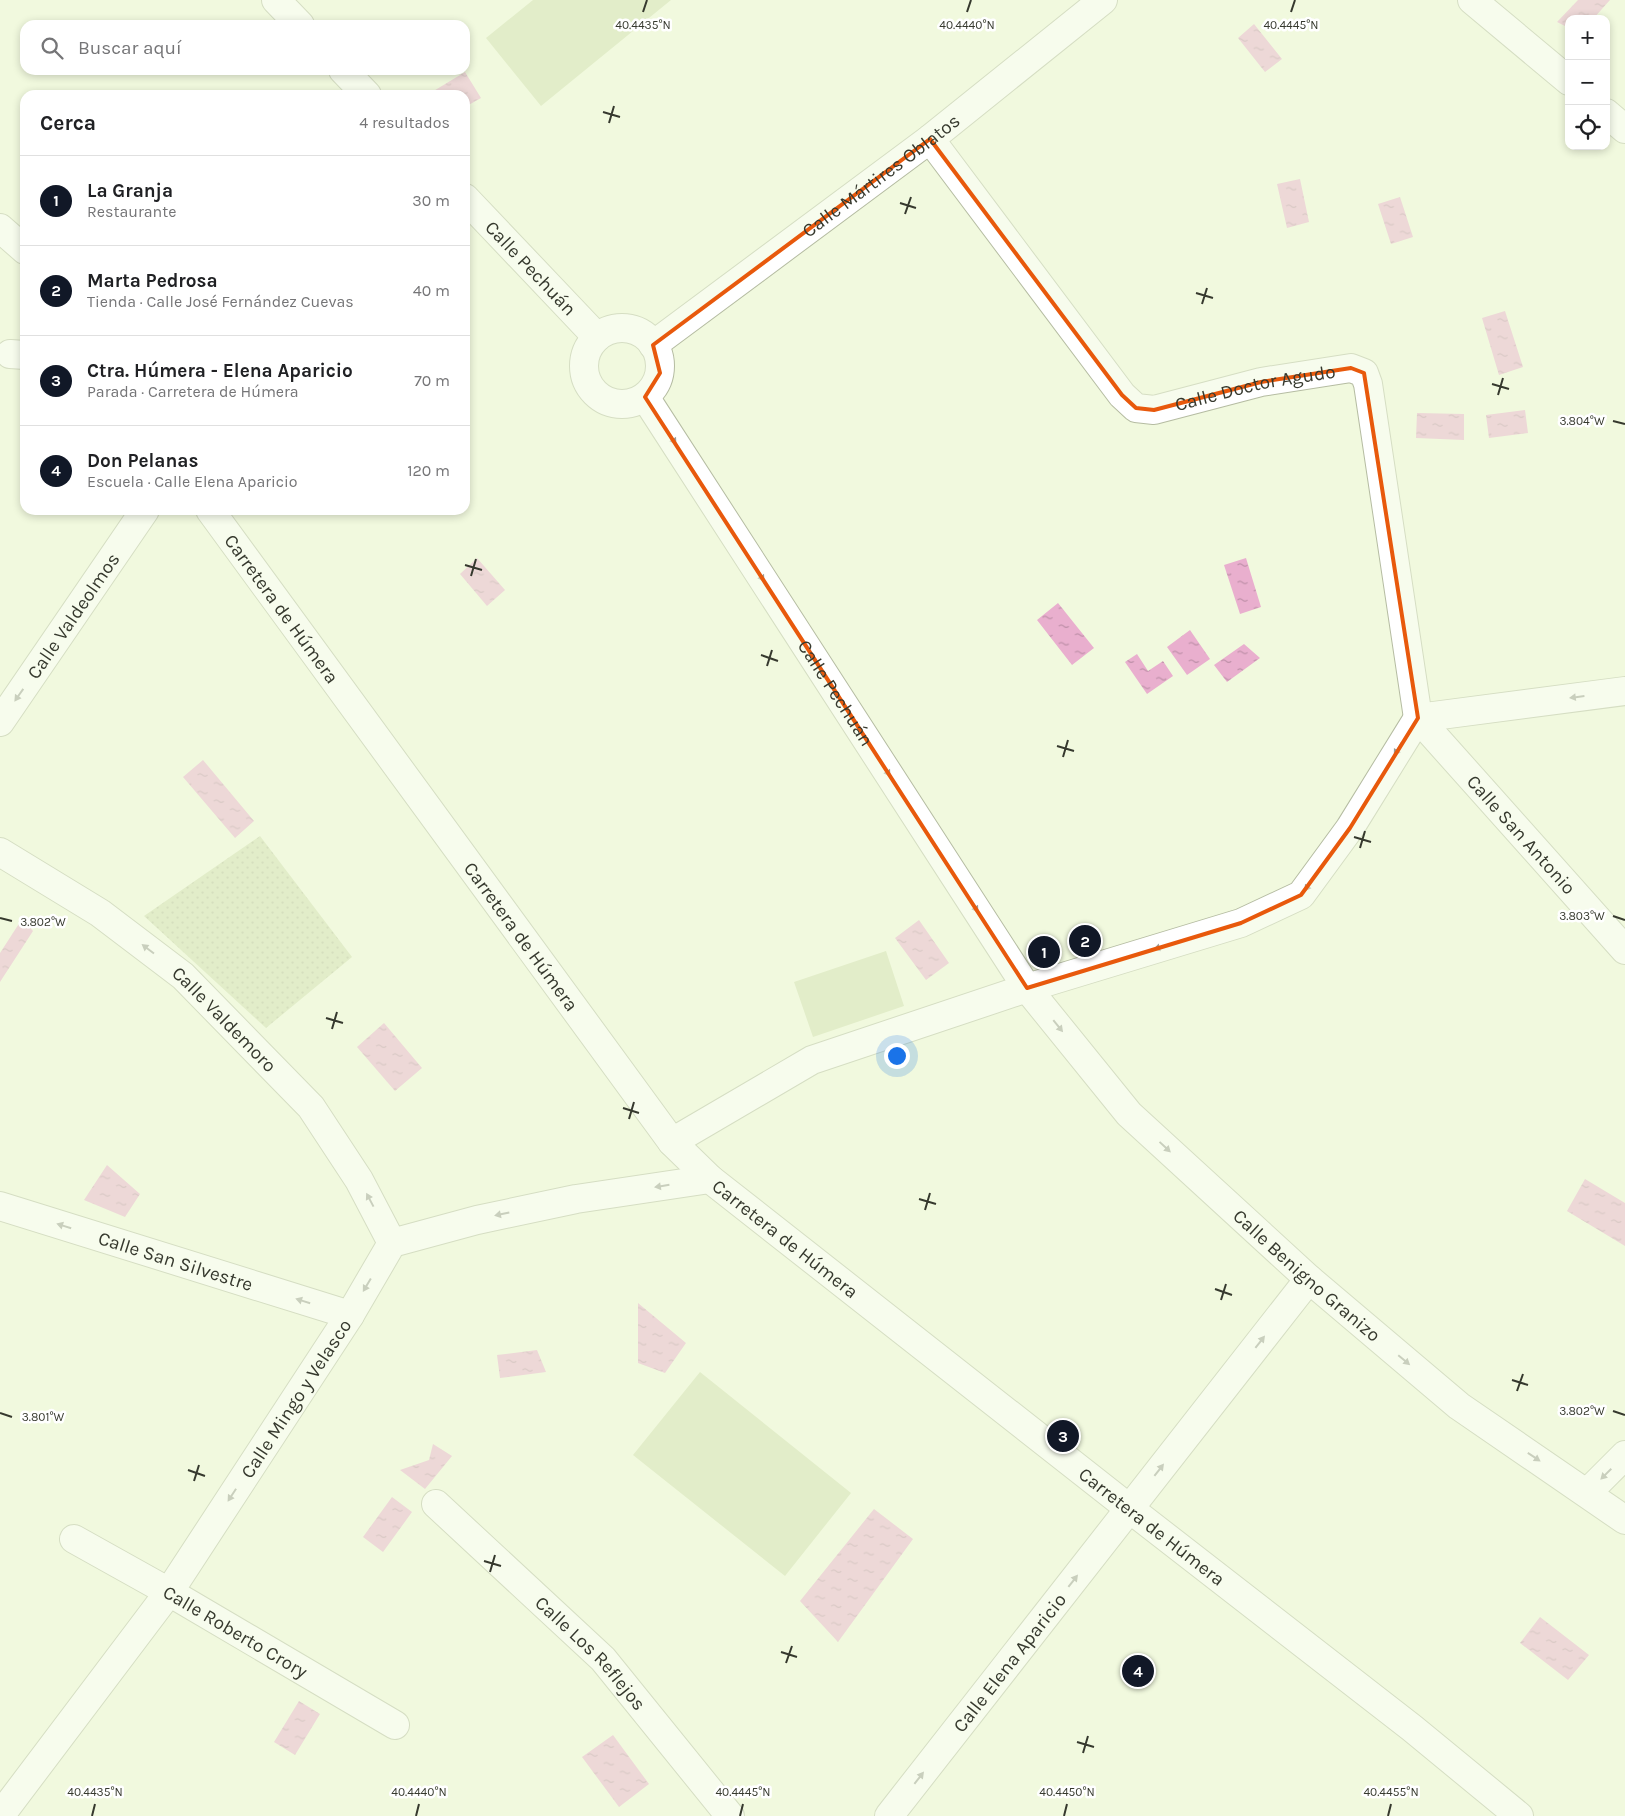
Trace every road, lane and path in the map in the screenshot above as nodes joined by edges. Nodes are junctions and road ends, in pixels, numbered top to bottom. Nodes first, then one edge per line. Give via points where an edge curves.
1 (276, 0) edge
2 (1103, 0) edge
3 (1472, 0) edge
4 (295, 20) edge
5 (348, 75) edge
6 (1565, 79) edge
7 (362, 90) edge
8 (1610, 116) edge
9 (1625, 129) edge
10 (930, 139) junction
11 (470, 203) edge
12 (0, 228) edge
13 (20, 246) edge
14 (597, 337) junction
15 (653, 345) junction
16 (645, 397) junction
17 (142, 515) edge
18 (214, 515) edge
19 (1625, 691) edge
20 (1418, 718) junction
21 (0, 722) edge
22 (0, 852) edge
23 (1625, 950) edge
24 (1027, 988) junction
25 (672, 1142) junction
26 (710, 1179) junction
27 (0, 1206) edge
28 (392, 1243) junction
29 (1309, 1280) junction
30 (350, 1315) junction
31 (1625, 1455) edge
32 (1587, 1493) junction
33 (436, 1504) dead end
34 (1130, 1509) junction
35 (1625, 1520) edge
36 (74, 1539) dead end
37 (168, 1592) junction
38 (395, 1725) dead end
39 (5, 1813) edge
40 (730, 1816) edge
41 (890, 1816) edge
42 (1519, 1816) edge

1 - 4 street
2 - 10 street, Calle Mártires Oblatos
3 - 6 street
5 - 7 street
8 - 9 street
10 - 15 street, Calle Mártires Oblatos
10 - 20 street, Calle Doctor Agudo via 1122,395 1136,408 1154,410 1261,382 1351,368 1364,373
11 - 14 street, Calle Pechuán
12 - 13 street
14 - 15 street via 621,328 633,330
14 - 16 street via 587,350 583,367 587,384 598,396 613,404 629,404
15 - 16 street via 659,358 660,373
16 -> 24 street, Calle Pechuán
17 -> 21 street, Calle Valdeolmos
18 - 25 street, Carretera de Húmera
19 -> 20 street
20 - 23 street, Calle San Antonio
20 -> 24 street via 1350,828 1301,895 1241,923
28 -> 22 street, Calle Valdemoro via 359,1180 311,1107 183,976 100,913
24 - 25 street via 812,1060
24 -> 29 street, Calle Benigno Granizo via 1128,1114
25 - 26 street, Carretera de Húmera
26 -> 28 street via 576,1199 477,1220
26 - 34 street, Carretera de Húmera
30 -> 27 street, Calle San Silvestre
28 -> 30 street, Calle Mingo y Velasco
29 -> 32 street, Calle Benigno Granizo via 1459,1406
34 -> 29 street, Calle Elena Aparicio
30 -> 37 street, Calle Mingo y Velasco
31 -> 32 street
32 - 35 street, Calle Benigno Granizo
33 - 40 street, Calle Los Reflejos via 603,1659
41 -> 34 street, Calle Elena Aparicio
34 - 42 street, Carretera de Húmera via 1404,1722
36 - 37 street, Calle Roberto Crory
37 - 38 street, Calle Roberto Crory
37 - 39 street, Calle Mingo y Velasco

